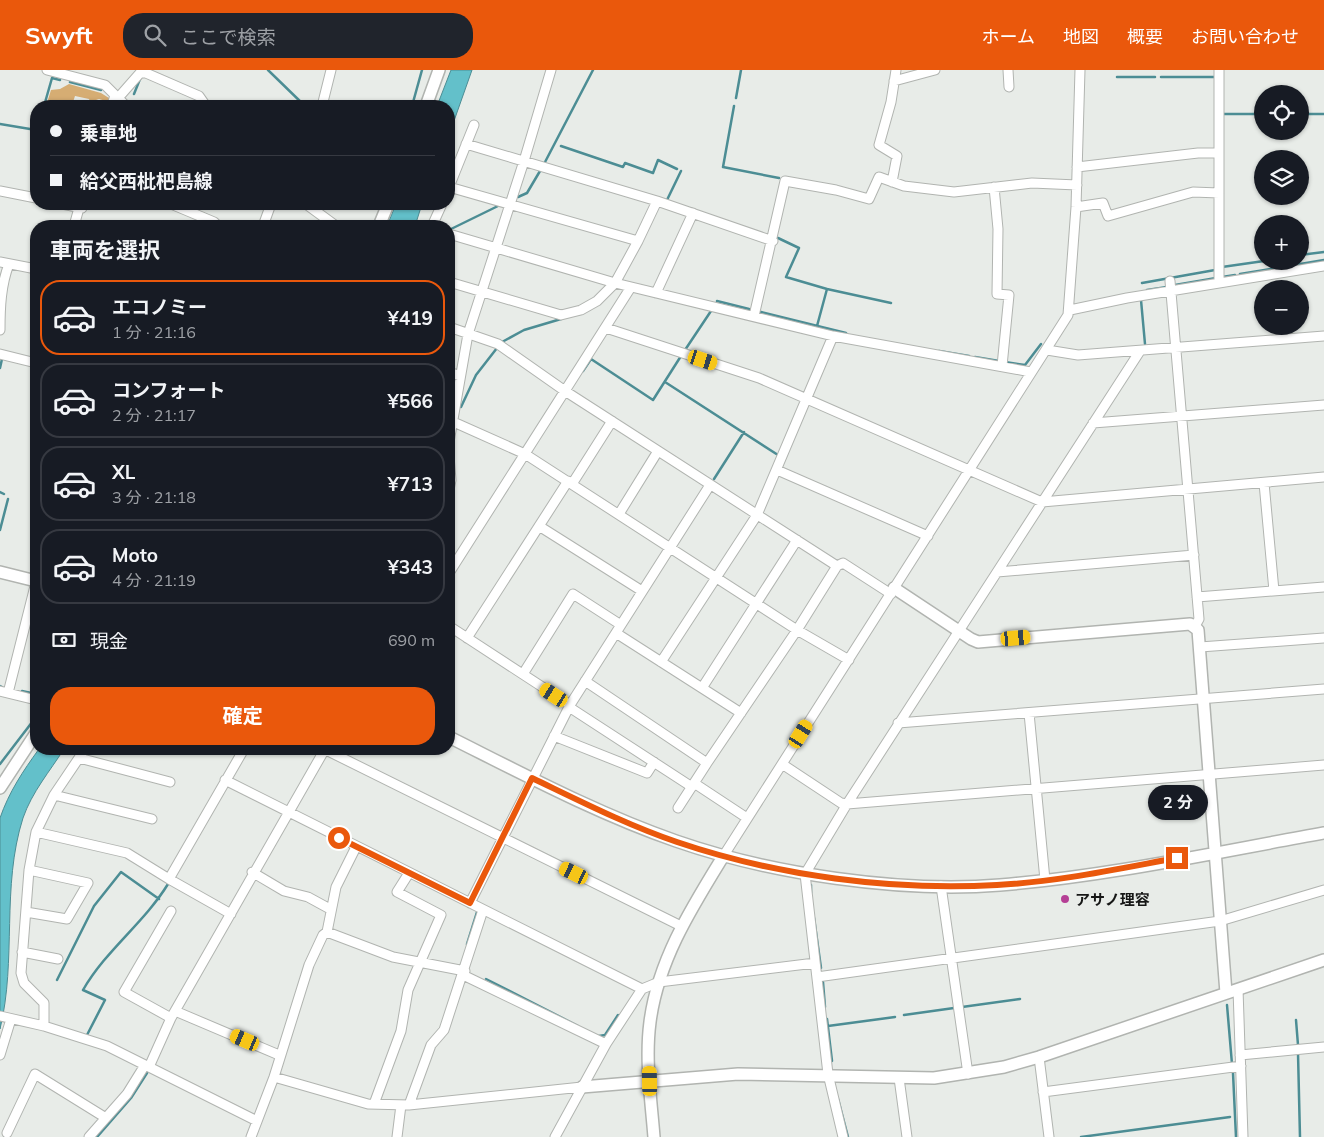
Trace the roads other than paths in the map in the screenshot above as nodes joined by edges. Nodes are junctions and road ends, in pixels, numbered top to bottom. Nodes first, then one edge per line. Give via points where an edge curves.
1 (48, 70) edge
2 (331, 70) edge
3 (439, 70) edge
4 (551, 70) edge
5 (896, 70) edge
6 (935, 70) edge
7 (1008, 70) edge
8 (1080, 70) edge
9 (1219, 70) edge
10 (894, 81) junction
11 (1009, 88) dead end
12 (117, 96) junction
13 (115, 100) edge
14 (121, 100) edge
15 (202, 100) edge
16 (324, 100) edge
17 (428, 100) edge
18 (474, 125) dead end
19 (466, 144) junction
20 (1219, 153) junction
21 (524, 161) junction
22 (1077, 167) junction
23 (455, 172) edge
24 (892, 182) junction
25 (1076, 185) junction
26 (994, 187) junction
27 (455, 189) edge
28 (0, 192) edge
29 (1219, 193) junction
30 (30, 197) edge
31 (657, 201) junction
32 (509, 206) junction
33 (1076, 207) junction
34 (185, 210) edge
35 (315, 210) edge
36 (693, 213) junction
37 (209, 220) edge
38 (328, 220) edge
39 (455, 236) edge
40 (638, 241) junction
41 (773, 241) junction
42 (496, 248) junction
43 (5, 263) edge
44 (1324, 266) edge
45 (30, 268) edge
46 (1170, 281) dead end
47 (614, 283) junction
48 (1219, 283) junction
49 (455, 284) edge
50 (631, 287) junction
51 (1171, 291) junction
52 (482, 293) junction
53 (656, 293) junction
54 (1070, 310) junction
55 (754, 316) junction
56 (606, 328) junction
57 (455, 329) edge
58 (0, 330) edge
59 (468, 334) junction
60 (833, 336) junction
61 (1324, 336) edge
62 (1176, 348) junction
63 (1047, 350) junction
64 (1140, 351) junction
65 (0, 354) edge
66 (30, 362) edge
67 (1002, 366) junction
68 (1031, 372) junction
69 (455, 374) edge
70 (460, 376) junction
71 (565, 391) junction
72 (455, 400) edge
73 (806, 400) junction
74 (1324, 405) edge
75 (1182, 418) junction
76 (612, 421) junction
77 (455, 422) edge
78 (1093, 424) junction
79 (658, 451) junction
80 (525, 454) junction
81 (777, 470) junction
82 (970, 472) junction
83 (1324, 478) edge
84 (570, 483) junction
85 (1264, 483) junction
86 (710, 485) junction
87 (1188, 490) junction
88 (1042, 502) junction
89 (619, 514) junction
90 (756, 515) junction
91 (539, 526) junction
92 (928, 536) junction
93 (797, 540) junction
94 (670, 548) junction
95 (1194, 556) junction
96 (455, 564) edge
97 (837, 566) junction
98 (0, 572) edge
99 (998, 572) junction
100 (715, 577) junction
101 (30, 580) edge
102 (1324, 586) edge
103 (642, 591) junction
104 (893, 591) junction
105 (1274, 591) junction
106 (1197, 597) junction
107 (756, 603) junction
108 (30, 606) edge
109 (26, 622) junction
110 (30, 623) edge
111 (1194, 626) junction
112 (619, 629) junction
113 (455, 630) edge
114 (797, 630) junction
115 (958, 631) junction
116 (467, 638) junction
117 (1324, 638) edge
118 (1200, 647) junction
119 (848, 660) junction
120 (661, 662) junction
121 (522, 674) junction
122 (585, 681) junction
123 (702, 688) junction
124 (1324, 689) edge
125 (4, 692) edge
126 (30, 698) edge
127 (1204, 699) junction
128 (570, 706) junction
129 (1030, 713) junction
130 (741, 714) junction
131 (898, 723) junction
132 (554, 736) junction
133 (455, 740) edge
134 (30, 742) edge
135 (81, 755) edge
136 (241, 755) edge
137 (321, 755) edge
138 (337, 755) edge
139 (79, 758) junction
140 (654, 762) junction
141 (707, 762) junction
142 (782, 764) junction
143 (1324, 765) edge
144 (1209, 774) junction
145 (532, 778) junction
146 (226, 780) junction
147 (170, 782) dead end
148 (693, 785) junction
149 (0, 788) edge
150 (1036, 789) junction
151 (54, 794) junction
152 (847, 804) junction
153 (678, 808) dead end
154 (288, 812) junction
155 (747, 818) junction
156 (152, 819) dead end
157 (36, 832) junction
158 (1324, 833) edge
159 (503, 838) junction
160 (356, 847) junction
161 (1215, 852) junction
162 (724, 855) junction
163 (29, 870) junction
164 (252, 872) junction
165 (409, 873) junction
166 (806, 874) junction
167 (169, 879) junction
168 (1045, 880) junction
169 (941, 886) junction
170 (1324, 890) edge
171 (470, 903) junction
172 (330, 909) junction
173 (483, 910) junction
174 (26, 912) junction
175 (171, 912) dead end
176 (231, 914) junction
177 (1220, 921) junction
178 (681, 926) junction
179 (327, 932) junction
180 (22, 952) junction
181 (950, 958) junction
182 (58, 959) dead end
183 (1324, 960) edge
184 (815, 963) junction
185 (418, 964) junction
186 (464, 973) junction
187 (817, 977) junction
188 (659, 982) junction
189 (642, 989) junction
190 (1238, 989) junction
191 (1226, 993) junction
192 (173, 1014) junction
193 (6, 1018) edge
194 (44, 1026) junction
195 (606, 1044) junction
196 (1324, 1047) edge
197 (0, 1055) edge
198 (279, 1055) junction
199 (1240, 1055) junction
200 (1038, 1057) junction
201 (147, 1066) junction
202 (1241, 1066) junction
203 (828, 1074) junction
204 (968, 1074) junction
205 (274, 1077) junction
206 (899, 1078) junction
207 (650, 1081) junction
208 (582, 1087) junction
209 (1043, 1092) junction
210 (374, 1104) junction
211 (405, 1104) junction
212 (106, 1118) junction
213 (257, 1121) junction
214 (9, 1136) edge
215 (89, 1137) edge
216 (251, 1137) edge
217 (397, 1137) edge
218 (555, 1137) edge
219 (654, 1137) edge
220 (843, 1137) edge
221 (907, 1137) edge
222 (1049, 1137) edge
223 (1244, 1137) edge

1 - 12 street via 105,85
2 - 16 street
3 - 17 street
4 - 21 street
5 - 10 street
6 - 10 street
7 - 11 street
8 - 22 street
9 - 20 street
10 - 24 street via 879,145 897,156
12 - 13 street
12 - 14 street
12 - 15 street via 140,73 146,73
18 - 19 street
19 - 21 street
19 - 23 street
20 - 22 street
20 - 29 street
21 - 31 street
21 - 32 street
22 - 25 street
24 - 26 street via 954,192
24 - 41 street via 879,177 868,200 836,190 785,181
25 - 26 street via 1032,183
25 - 33 street
26 - 67 street via 998,294 1010,295
27 - 32 street
28 - 30 street
29 - 33 street via 1193,192 1108,216 1103,204
29 - 48 street
31 - 36 street
31 - 40 street
32 - 40 street
32 - 42 street
33 - 54 street
34 - 37 street
35 - 38 street
36 - 41 street
36 - 53 street
39 - 42 street
40 - 47 street
41 - 55 street
42 - 47 street
42 - 52 street
43 - 45 street
43 - 58 street
44 - 48 street
46 - 51 street
47 - 50 street
47 - 52 street via 597,301 562,315
48 - 51 street
49 - 52 street
50 - 53 street
50 - 56 street
51 - 54 street
51 - 62 street
52 - 59 street
53 - 55 street
54 - 63 street
55 - 60 street
56 - 71 street
56 - 73 street via 759,378
57 - 59 street
59 - 70 street
59 - 71 street via 498,344
60 - 67 street
60 - 73 street
61 - 62 street
62 - 64 street
62 - 75 street
63 - 64 street via 1078,354
63 - 68 street
64 - 78 street
65 - 66 street
67 - 68 street
68 - 82 street
69 - 70 street
70 - 72 street
71 - 76 street
71 - 80 street
73 - 81 street
73 - 82 street
74 - 75 street
75 - 78 street
75 - 87 street
76 - 79 street
76 - 84 street
77 - 80 street
78 - 88 street
79 - 86 street
79 - 89 street
80 - 84 street
80 - 96 street
81 - 90 street
81 - 92 street
82 - 88 street
82 - 92 street
83 - 85 street
84 - 89 street
84 - 91 street
85 - 87 street
85 - 105 street
86 - 90 street
86 - 94 street
87 - 88 street
87 - 95 street
88 - 99 street
89 - 94 street
90 - 93 street
90 - 100 street
91 - 103 street
91 - 116 street
92 - 104 street
93 - 97 street
93 - 107 street
94 - 100 street
94 - 103 street
95 - 99 street
95 - 106 street
97 - 104 street via 843,562
97 - 114 street
98 - 101 street
99 - 115 street
100 - 107 street
100 - 120 street
102 - 105 street
103 - 112 street
104 - 115 street
104 - 119 street
105 - 106 street
106 - 111 street via 1199,619
107 - 114 street
107 - 123 street
108 - 109 street
109 - 110 street
109 - 125 street
111 - 115 street via 978,642
111 - 118 street via 1198,630
112 - 120 street
112 - 121 street via 573,594
112 - 122 street
113 - 116 street
114 - 119 street
114 - 130 street
115 - 131 street
116 - 121 street
117 - 118 street
118 - 127 street
119 - 142 street
120 - 123 street
121 - 128 street
122 - 128 street
122 - 141 street
123 - 130 street
124 - 127 street
125 - 126 street
127 - 129 street
127 - 144 street
128 - 132 street
128 - 140 street
129 - 131 street
129 - 150 street
130 - 141 street
131 - 152 street
132 - 140 street via 647,773
132 - 145 street
133 - 145 street
134 - 149 street
135 - 139 street
136 - 146 street
137 - 154 street
138 - 159 street
139 - 147 street
139 - 151 street
140 - 148 street
141 - 148 street
142 - 152 street
142 - 155 street
143 - 144 street
144 - 150 street
144 - 161 street
145 - 159 street
145 - 162 street via 625,822
146 - 154 street
146 - 167 street
148 - 153 street
148 - 155 street
150 - 152 street
150 - 168 street
151 - 156 street
151 - 157 street
152 - 166 street
154 - 160 street
154 - 164 street
155 - 162 street
157 - 163 street
157 - 167 street via 127,853
158 - 161 street
159 - 171 street
159 - 178 street
160 - 165 street
160 - 172 street via 336,887
161 - 168 street
161 - 177 street
162 - 166 street
162 - 178 street
163 - 174 street
163 - 174 street via 88,883 67,919
164 - 172 street via 284,891 308,897
164 - 176 street
165 - 171 street
165 - 185 street via 397,892 441,915
166 - 169 street
166 - 184 street
167 - 176 street
168 - 169 street
169 - 181 street
170 - 177 street
171 - 173 street
172 - 179 street
173 - 186 street
173 - 189 street
174 - 180 street
175 - 192 street via 124,992
176 - 192 street
177 - 181 street
177 - 191 street
178 - 188 street
179 - 185 street
179 - 198 street via 309,965
180 - 182 street
180 - 194 street via 21,973 24,983 44,1003
181 - 187 street
181 - 204 street
183 - 190 street
184 - 187 street
184 - 188 street
185 - 186 street
185 - 210 street via 408,990 401,1031
186 - 195 street
186 - 211 street via 444,1030 431,1045
187 - 203 street
188 - 189 street
188 - 207 street via 650,1024
189 - 195 street
190 - 191 street
190 - 199 street
191 - 200 street
192 - 198 street
192 - 201 street
193 - 194 street
193 - 197 street
194 - 201 street via 107,1046
195 - 208 street
196 - 199 street
198 - 205 street
199 - 202 street
200 - 204 street
200 - 209 street
201 - 212 street
201 - 213 street
202 - 209 street
202 - 223 street
203 - 206 street
203 - 207 street via 738,1074
203 - 220 street
204 - 206 street
205 - 210 street via 343,1099
205 - 213 street
206 - 221 street
207 - 208 street
207 - 219 street
208 - 211 street
208 - 218 street
209 - 222 street
210 - 211 street
211 - 217 street
212 - 214 street via 34,1074
212 - 215 street
213 - 216 street

